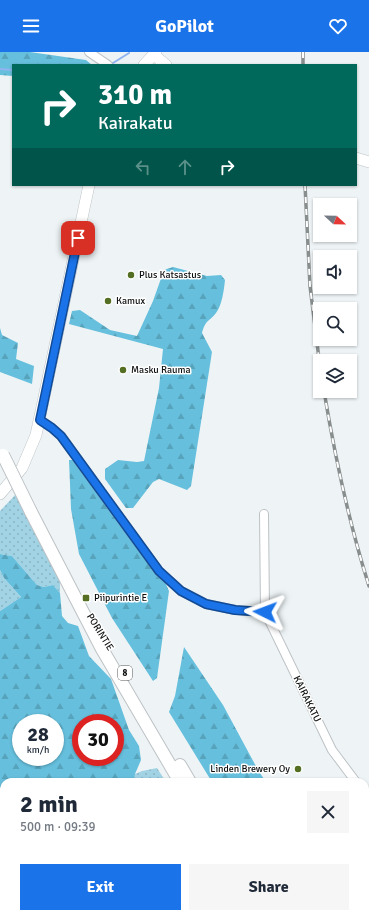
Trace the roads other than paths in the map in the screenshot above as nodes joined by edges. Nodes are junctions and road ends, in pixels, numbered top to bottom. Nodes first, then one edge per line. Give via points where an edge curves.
1 (89, 52) edge
2 (155, 53) edge
3 (107, 64) edge
4 (145, 64) edge
5 (165, 64) edge
6 (357, 158) edge
7 (369, 162) edge
8 (89, 186) edge
9 (40, 420) junction
10 (2, 452) edge
11 (0, 494) edge
12 (264, 514) dead end
13 (59, 566) junction
14 (265, 612) junction
15 (178, 778) edge
16 (188, 778) edge
17 (353, 778) edge

1 - 3 street
2 - 4 main road
2 - 5 main road
6 - 7 main road
8 - 9 main road
9 - 11 main road via 22,468
9 - 14 street via 61,436 159,571 181,591 206,604 235,610
10 - 13 highway, PORINTIE / 8, bridge
12 - 14 street, KAIRAKATU
13 - 15 highway, PORINTIE / 8 via 102,649
13 - 16 highway, PORINTIE / 8
14 - 17 street, KAIRAKATU via 332,750

